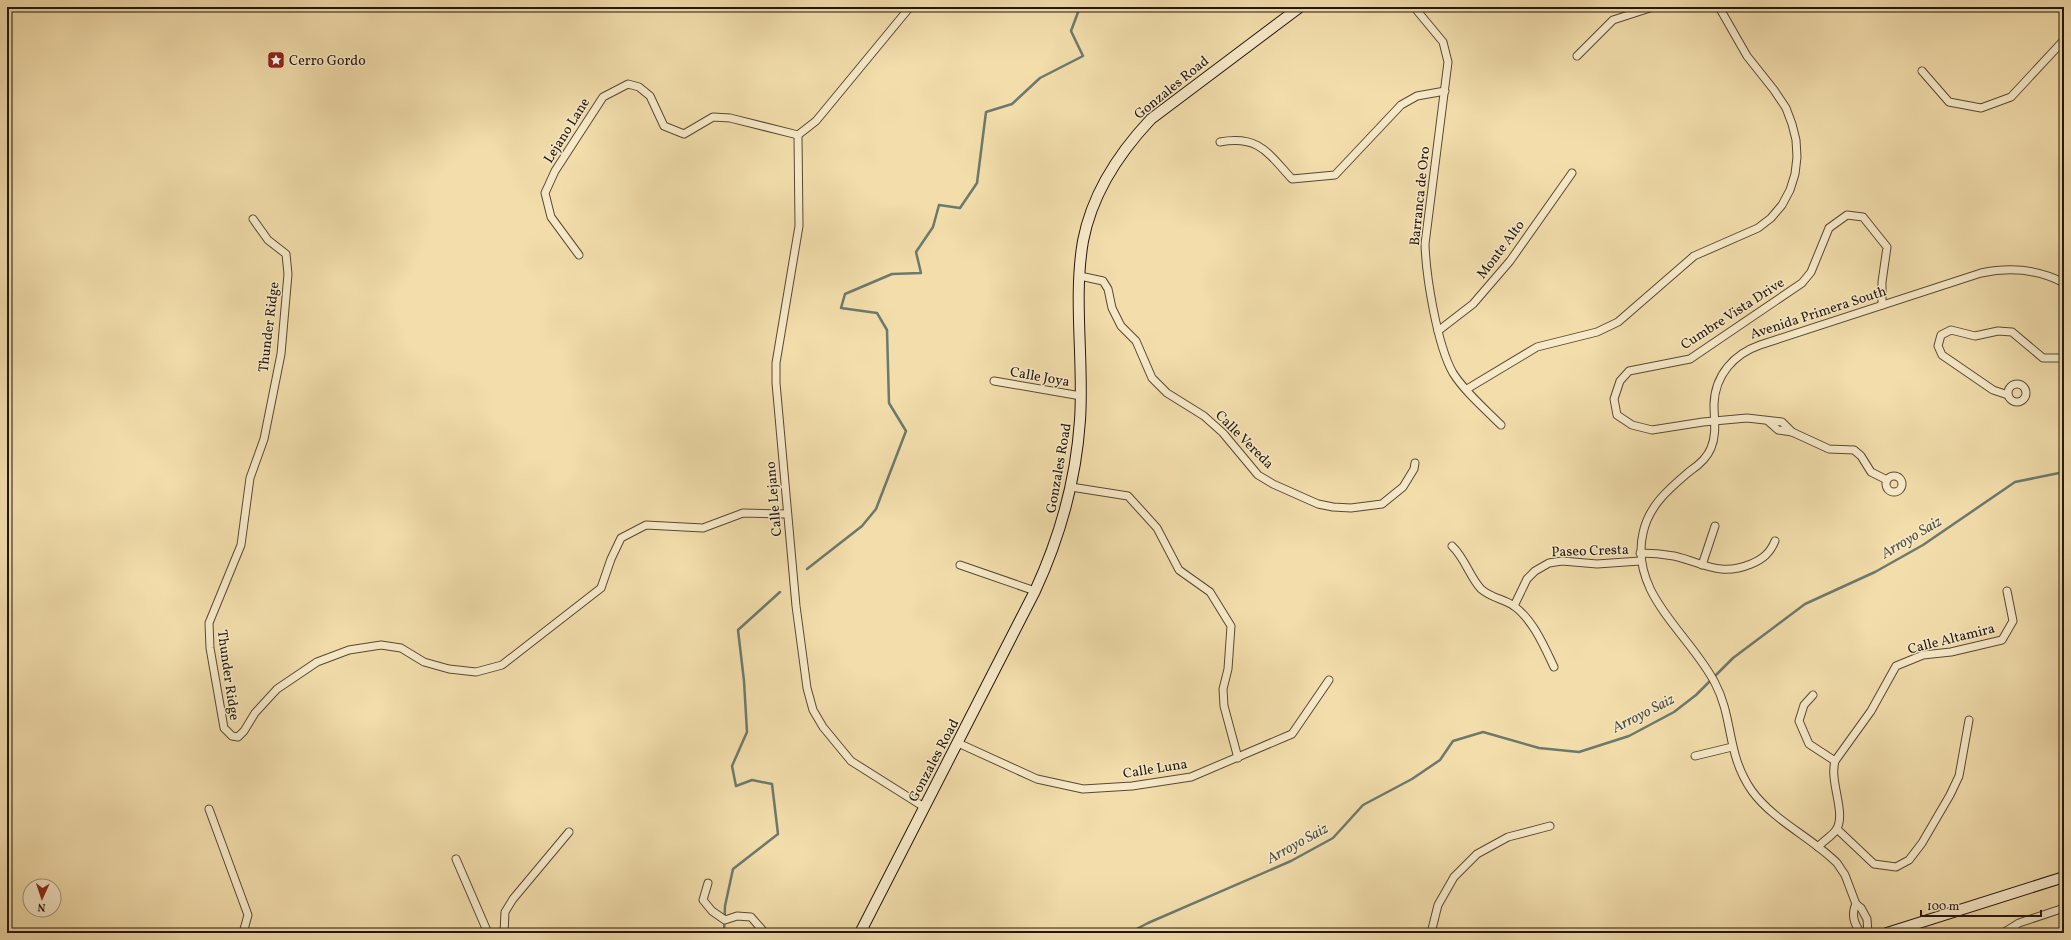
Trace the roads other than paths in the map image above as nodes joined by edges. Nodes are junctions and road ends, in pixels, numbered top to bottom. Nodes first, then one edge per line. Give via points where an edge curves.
1 (910, 7) edge
2 (1300, 7) edge
3 (1414, 7) edge
4 (1653, 7) edge
5 (1719, 7) edge
6 (2064, 40) edge
7 (1577, 56) dead end
8 (1922, 71) dead end
9 (1445, 91) junction
10 (798, 135) junction
11 (1220, 142) dead end
12 (1572, 173) dead end
13 (253, 219) dead end
14 (579, 255) dead end
15 (1080, 276) junction
16 (2064, 283) edge
17 (1882, 304) junction
18 (1438, 331) junction
19 (2064, 358) edge
20 (994, 381) dead end
21 (1467, 390) junction
22 (2008, 395) dead end
23 (1081, 396) junction
24 (1715, 421) junction
25 (1501, 425) dead end
26 (1415, 463) dead end
27 (1887, 480) dead end
28 (1071, 487) junction
29 (787, 514) junction
30 (1715, 526) dead end
31 (1775, 542) dead end
32 (1452, 546) dead end
33 (1640, 553) junction
34 (1640, 561) junction
35 (960, 565) dead end
36 (1702, 565) junction
37 (1035, 591) junction
38 (2007, 591) dead end
39 (1514, 606) junction
40 (1554, 667) dead end
41 (1329, 680) dead end
42 (1813, 695) dead end
43 (1969, 720) dead end
44 (958, 743) junction
45 (1732, 747) junction
46 (1695, 756) dead end
47 (1238, 758) junction
48 (1835, 761) junction
49 (924, 807) junction
50 (209, 809) dead end
51 (1550, 826) dead end
52 (1836, 829) junction
53 (570, 832) dead end
54 (1818, 847) junction
55 (456, 859) dead end
56 (2064, 877) edge
57 (708, 883) dead end
58 (1856, 904) junction
59 (2064, 908) edge
60 (243, 933) edge
61 (488, 933) edge
62 (504, 933) edge
63 (765, 933) edge
64 (860, 933) edge
65 (1431, 933) edge
66 (1861, 933) edge
67 (1868, 933) edge
68 (1887, 933) edge
69 (2003, 933) edge

1 - 10 street via 816,121
2 - 15 street, Gonzales Road via 1174,101 1133,137 1106,178 1093,207 1083,241
3 - 9 street, Barranca de Oro via 1443,42 1448,62
4 - 7 street via 1613,20
5 - 21 street via 1747,56 1786,108 1792,124 1796,140 1796,168 1790,190 1782,205 1758,228 1694,256 1618,322 1597,332 1537,347
6 - 8 street via 2011,98 1981,108 1949,102
9 - 11 street via 1417,96 1401,105 1336,175 1292,179 1256,144 1238,139
9 - 18 street, Barranca de Oro via 1425,244 1427,271
10 - 14 street, Lejano Lane via 730,118 713,117 684,134 664,126 650,96 639,87 628,84 603,97 555,171 545,193 551,217
10 - 29 street, Calle Lejano via 799,226 776,363 778,421
12 - 18 street, Monte Alto via 1496,277 1473,304
13 - 29 street, Thunder Ridge via 268,240 286,254 288,274 281,354 264,440 250,478 245,502 242,545 209,623 210,648 224,728 232,736 238,737 244,731 255,713 276,689 317,662 349,650 381,645 401,648 424,662 449,670 476,672 502,665 601,588 621,538 646,525 703,528 743,513
15 - 23 street, Gonzales Road
15 - 26 street, Calle Vereda via 1103,281 1121,326 1136,341 1152,378 1167,393 1204,416 1223,432 1258,475 1273,484 1318,504 1333,507 1351,508 1382,504 1403,487
16 - 17 street, Avenida Primera South via 2034,272 1998,270 1972,275
17 - 24 street, Avenida Primera South via 1744,351 1732,361 1720,379 1715,397
17 - 24 street, Cumbre Vista Drive via 1887,247 1863,216 1848,215 1829,228 1811,272 1796,288 1690,359 1629,371 1620,381 1614,399 1617,415 1632,425 1652,430
18 - 21 street, Barranca de Oro via 1446,358 1454,374
19 - 22 street via 2043,358 2016,334 2008,331 1975,336 1951,330 1941,335 1938,346 1942,355 1993,390
20 - 23 street, Calle Joya
21 - 25 street, Barranca de Oro
23 - 28 street, Gonzales Road via 1078,442
24 - 27 street, Cumbre Vista Drive via 1747,418 1769,422 1778,430 1792,432 1829,449 1854,450 1872,472
24 - 33 street, Avenida Primera South via 1714,442 1708,454 1666,492 1651,511 1644,527
28 - 37 street, Gonzales Road via 1062,525
28 - 47 street via 1128,496 1157,528 1179,570 1210,592 1231,626 1228,669 1223,688 1224,706
29 - 49 street, Calle Lejano via 805,678 813,710 823,727 851,761
30 - 36 street
31 - 36 street via 1768,554 1744,567 1725,570
32 - 39 street via 1482,590
33 - 34 street, Avenida Primera South
33 - 36 street via 1668,555
34 - 39 street, Paseo Cresta via 1545,564 1527,579
34 - 45 street, Avenida Primera South via 1651,592 1716,684
35 - 37 street
37 - 44 street, Gonzales Road
38 - 48 street, Calle Altamira via 2013,621 2002,640 1951,652 1923,655 1896,666 1870,711
39 - 40 street via 1533,628
41 - 47 street, Calle Luna via 1292,734
42 - 48 street via 1804,704 1799,721 1809,744
43 - 52 street via 1959,776 1922,843 1909,860 1896,867 1874,864
44 - 47 street, Calle Luna via 1037,779 1083,789 1132,786 1191,777
44 - 49 street, Gonzales Road
45 - 46 street
45 - 54 street, Avenida Primera South via 1742,773 1756,796 1772,812
48 - 52 street, Calle Altamira via 1832,771 1839,816
49 - 64 street, Gonzales Road
50 - 60 street via 248,915
51 - 65 street via 1508,837 1477,854 1454,877 1438,905
52 - 54 street
53 - 62 street via 513,899 505,912
54 - 58 street, Avenida Primera South via 1842,869
55 - 61 street
56 - 68 street
57 - 63 street via 703,900 712,911 725,920 737,916 751,917
58 - 66 street, Avenida Primera South via 1853,911 1854,920
58 - 67 street, Avenida Primera South via 1867,919
59 - 69 street via 2018,923

